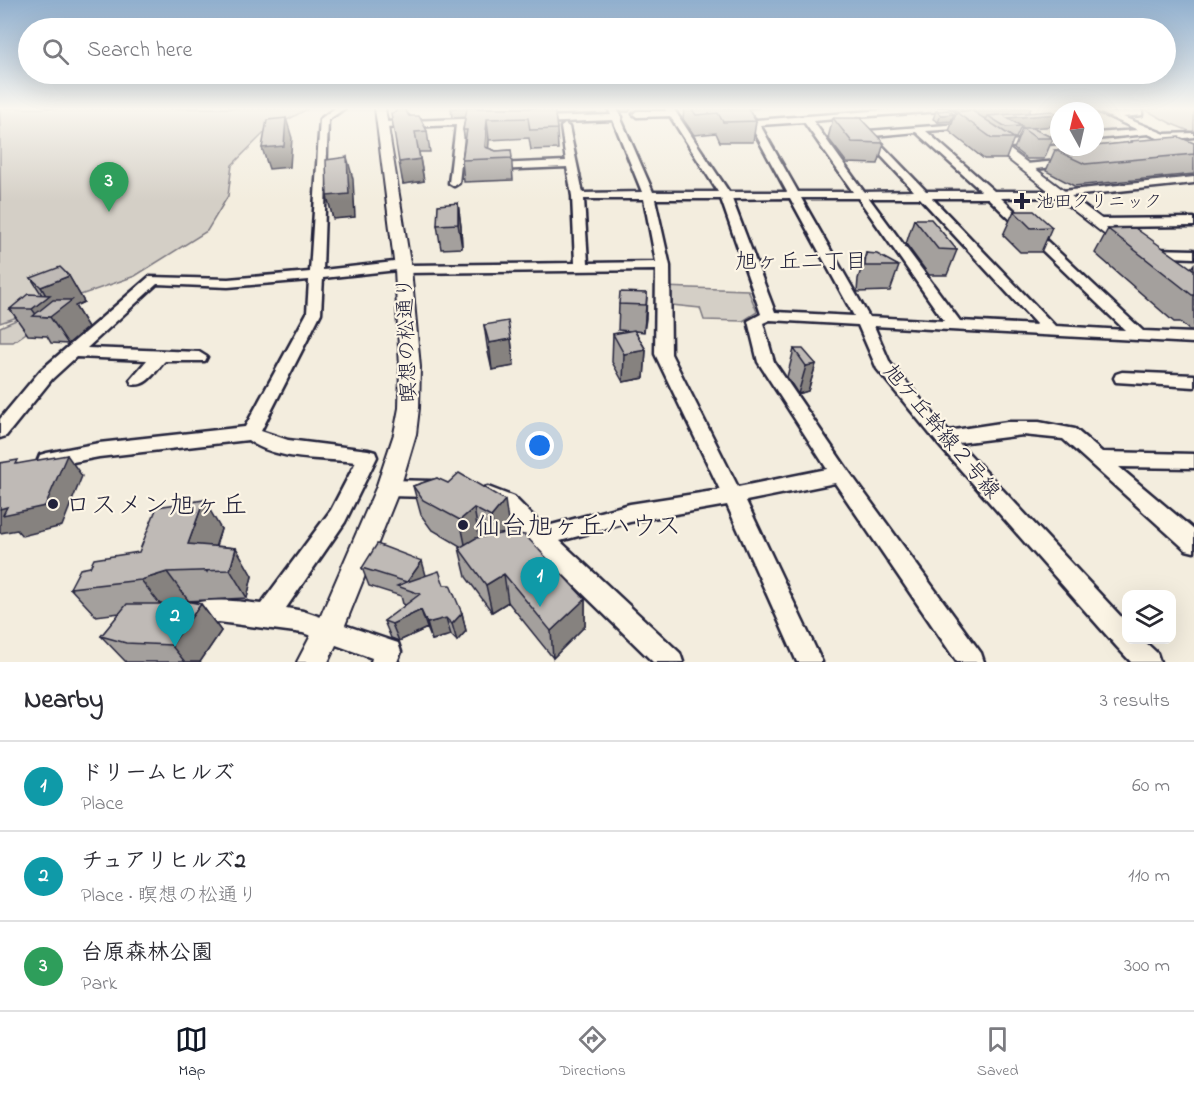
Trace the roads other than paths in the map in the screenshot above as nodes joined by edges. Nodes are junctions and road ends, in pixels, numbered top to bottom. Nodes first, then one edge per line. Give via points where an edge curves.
1 (323, 139) edge
2 (384, 139) edge
3 (460, 139) edge
4 (567, 139) edge
5 (626, 139) edge
6 (691, 139) edge
7 (763, 139) edge
8 (821, 139) edge
9 (871, 139) edge
10 (929, 139) edge
11 (991, 139) edge
12 (1168, 139) edge
13 (1050, 141) edge
14 (998, 145) junction
15 (1194, 150) edge
16 (1172, 153) edge
17 (1082, 161) edge
18 (571, 164) junction
19 (498, 167) edge
20 (1026, 167) junction
21 (1192, 181) edge
22 (454, 183) dead end
23 (859, 194) junction
24 (924, 194) junction
25 (990, 194) junction
26 (1062, 194) junction
27 (725, 195) junction
28 (794, 195) junction
29 (579, 196) junction
30 (649, 196) junction
31 (1194, 222) edge
32 (1100, 223) junction
33 (1137, 253) junction
34 (1194, 254) edge
35 (582, 266) junction
36 (663, 266) junction
37 (1153, 266) edge
38 (403, 267) junction
39 (317, 276) junction
40 (769, 316) junction
41 (864, 321) junction
42 (954, 324) junction
43 (1049, 329) junction
44 (1139, 335) junction
45 (1194, 338) edge
46 (72, 352) junction
47 (161, 355) junction
48 (199, 357) dead end
49 (1122, 378) dead end
50 (138, 380) dead end
51 (1194, 381) edge
52 (0, 432) edge
53 (251, 433) junction
54 (944, 439) junction
55 (1099, 459) junction
56 (1194, 461) edge
57 (33, 462) edge
58 (840, 474) junction
59 (388, 488) junction
60 (733, 496) junction
61 (541, 537) junction
62 (1194, 543) edge
63 (266, 616) junction
64 (173, 617) edge
65 (329, 630) junction
66 (1122, 634) edge
67 (1132, 644) edge
68 (312, 662) edge
69 (383, 662) edge
70 (671, 662) edge
71 (810, 662) edge
72 (972, 662) edge
73 (1148, 662) edge

1 - 39 street
2 - 38 street, 瞑想の松通り
3 - 22 street
4 - 18 street
5 - 30 street
6 - 27 street
7 - 28 street, 旭ケ丘幹線２号線
8 - 23 street
9 - 24 street
10 - 25 street
11 - 14 street
12 - 15 street
13 - 14 street
14 - 20 street
15 - 16 street
17 - 20 street
18 - 19 street
18 - 29 street
20 - 26 street
21 - 26 street
23 - 24 street
23 - 28 street
23 - 42 street
24 - 25 street
24 - 43 street
25 - 26 street
25 - 44 street
26 - 32 street
27 - 28 street
27 - 30 street
27 - 40 street
28 - 41 street, 旭ケ丘幹線２号線
29 - 30 street
29 - 35 street
30 - 36 street
31 - 32 street
32 - 33 street
33 - 34 street
33 - 37 street
35 - 36 street
35 - 38 street
36 - 60 street via 663,354
38 - 39 street
38 - 59 street, 瞑想の松通り via 411,387 405,434
39 - 46 street via 228,283 153,280
39 - 53 street via 314,313
40 - 41 street
40 - 58 street via 755,321 766,362
41 - 42 street
41 - 54 street, 旭ケ丘幹線２号線 via 884,365
42 - 43 street
43 - 44 street
44 - 45 street
46 - 47 street
46 - 52 street via 46,375
47 - 48 street
47 - 50 street
49 - 51 street
53 - 57 street via 99,450
53 - 63 street via 256,439 292,448 368,457 338,516
54 - 55 street via 1024,429 1059,431 1078,439
54 - 66 street, 旭ケ丘幹線２号線
55 - 56 street
55 - 62 street
58 - 60 street
58 - 72 street
59 - 61 street via 475,490 507,503
59 - 65 street, 瞑想の松通り
60 - 61 street via 630,513
60 - 71 street
61 - 70 street
63 - 64 street via 219,611
63 - 65 street
65 - 68 street, 瞑想の松通り
65 - 69 street via 389,652
67 - 73 street, 旭ケ丘幹線２号線

